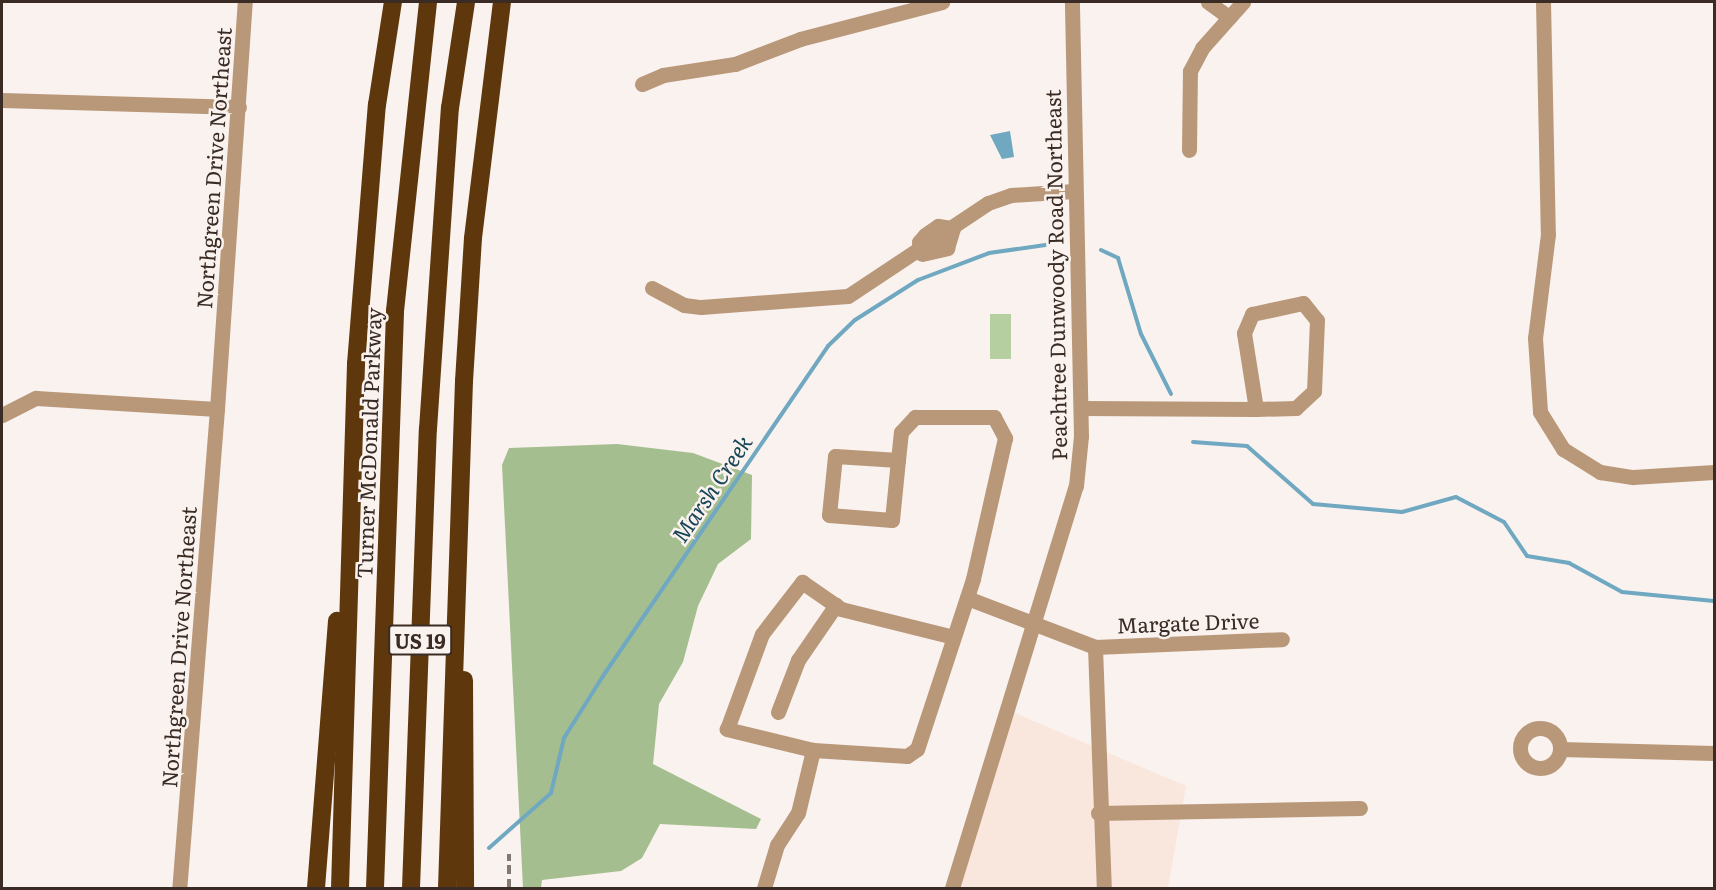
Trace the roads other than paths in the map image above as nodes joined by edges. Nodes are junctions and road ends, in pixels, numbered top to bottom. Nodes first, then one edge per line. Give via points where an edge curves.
1 (245, 2) edge
2 (393, 2) edge
3 (428, 2) edge
4 (466, 2) edge
5 (502, 2) edge
6 (942, 2) edge
7 (1072, 2) edge
8 (1208, 2) edge
9 (1243, 2) edge
10 (1543, 2) edge
11 (1229, 18) junction
12 (642, 84) dead end
13 (2, 100) edge
14 (239, 107) junction
15 (1189, 150) dead end
16 (1074, 190) junction
17 (651, 288) dead end
18 (1081, 408) junction
19 (217, 409) junction
20 (1256, 409) junction
21 (2, 415) edge
22 (898, 460) junction
23 (1714, 472) edge
24 (352, 495) junction
25 (456, 594) junction
26 (967, 598) junction
27 (836, 605) junction
28 (1037, 621) junction
29 (953, 637) junction
30 (1282, 639) dead end
31 (1095, 647) junction
32 (778, 712) dead end
33 (1560, 748) dead end
34 (813, 750) junction
35 (1714, 753) edge
36 (1359, 808) dead end
37 (1098, 813) junction
38 (179, 888) edge
39 (316, 888) edge
40 (339, 888) edge
41 (375, 888) edge
42 (411, 888) edge
43 (447, 888) edge
44 (465, 888) edge
45 (764, 888) edge
46 (952, 888) edge
47 (1104, 888) edge

1 - 14 street, Northgreen Drive Northeast
2 - 24 highway via 377,105
3 - 41 highway, Turner McDonald Parkway / US 19 via 396,311
4 - 42 highway, US 19 via 450,108 429,401
5 - 25 highway via 473,238
6 - 12 street via 800,39 735,64
7 - 16 street, Peachtree Dunwoody Road Northeast
8 - 11 street
9 - 11 street
10 - 23 street via 1548,234 1535,338 1540,412 1563,449 1600,472 1633,477
11 - 15 street via 1202,48 1190,71
13 - 14 street
14 - 19 street, Northgreen Drive Northeast
16 - 17 street via 1011,195 988,203 921,253 849,296 701,307 684,305
16 - 18 street, Peachtree Dunwoody Road Northeast
18 - 20 street
18 - 28 street, Peachtree Dunwoody Road Northeast via 1076,486
19 - 21 street via 36,398
19 - 38 street, Northgreen Drive Northeast
20 - 20 street via 1296,408 1314,391 1317,320 1303,303 1251,314 1244,333
22 - 22 street via 892,520 829,515 834,456
22 - 26 street via 901,432 915,417 981,415 1001,424 1005,438 998,478
24 - 39 highway
24 - 40 highway
25 - 43 highway
25 - 44 highway via 464,627
26 - 28 street
26 - 29 street
27 - 29 street
27 - 32 street via 798,660
27 - 34 street via 802,582 762,634 727,729
28 - 31 street
28 - 46 street, Peachtree Dunwoody Road Northeast
29 - 34 street via 913,753
30 - 31 street, Margate Drive
31 - 37 street
33 - 35 street
34 - 45 street via 798,813 777,845
36 - 37 street
37 - 47 street

